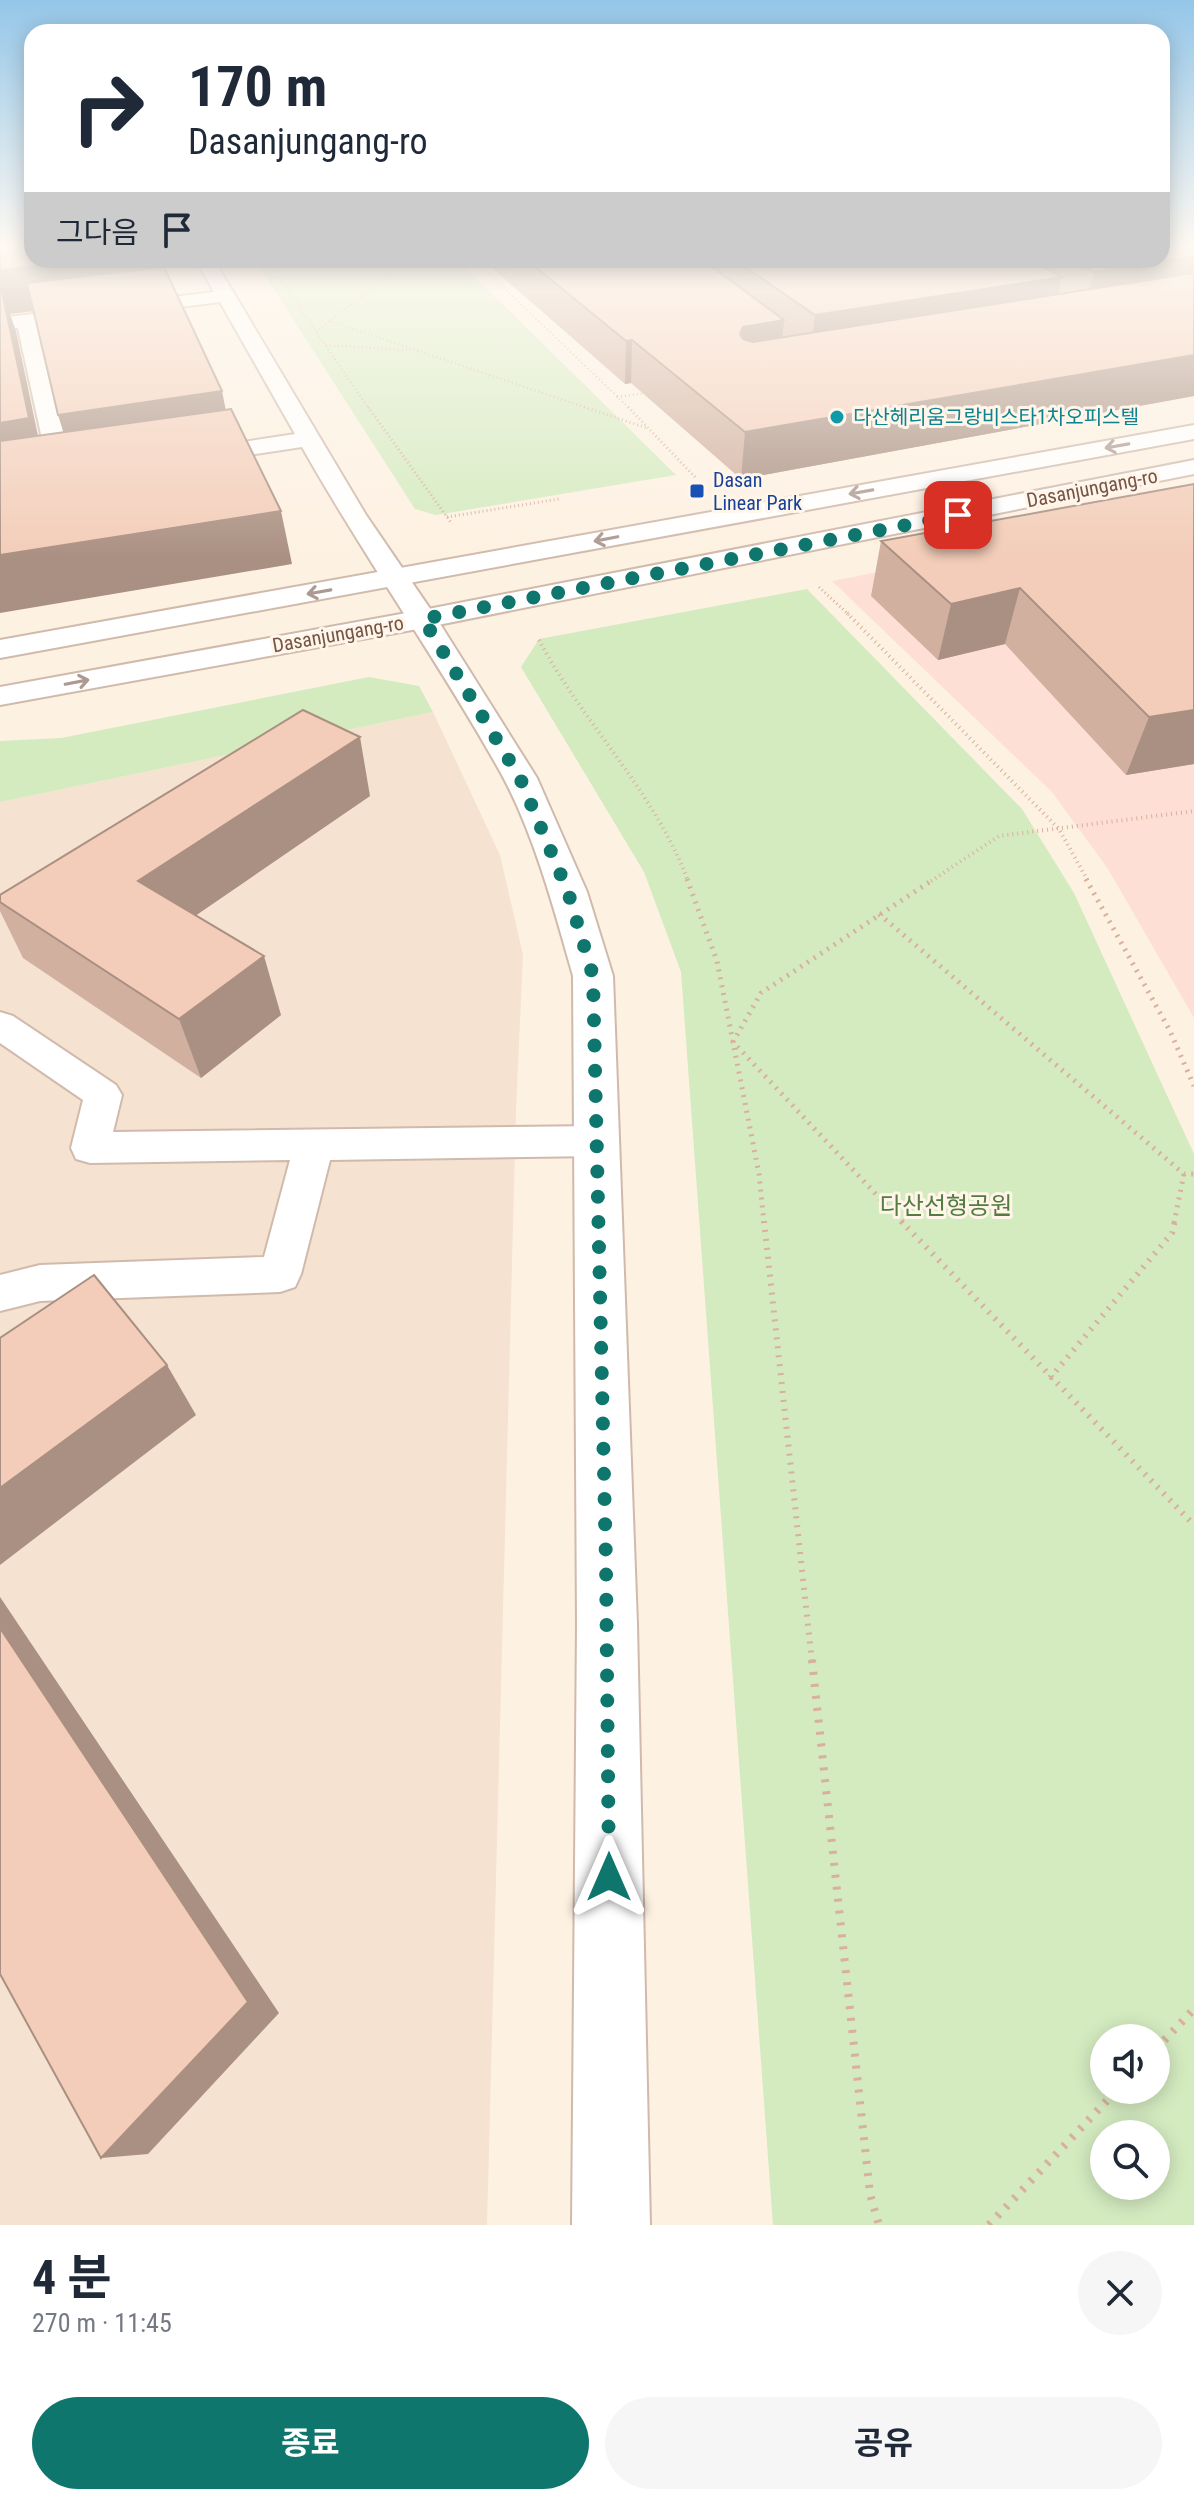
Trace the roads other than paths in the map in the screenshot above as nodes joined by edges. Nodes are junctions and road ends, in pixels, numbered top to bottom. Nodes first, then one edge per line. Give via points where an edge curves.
1 (35, 351) edge
2 (258, 351) edge
3 (1194, 432) edge
4 (311, 439) junction
5 (171, 460) edge
6 (1194, 467) edge
7 (31, 481) edge
8 (410, 598) junction
9 (0, 649) edge
10 (0, 696) edge
11 (0, 1025) edge
12 (598, 1141) junction
13 (314, 1145) junction
14 (2, 1293) edge
15 (611, 2225) edge

1 - 7 street via 70,475
2 - 4 street
3 -> 8 street, Dasanjungang-ro via 491,561
4 - 5 street
4 - 8 street via 353,515
6 - 8 street, Dasanjungang-ro via 518,599
8 -> 9 street, Dasanjungang-ro
10 -> 8 street, Dasanjungang-ro
8 - 12 street via 520,778 568,892 593,976
11 - 13 lane via 103,1095 90,1148
12 - 13 lane
12 - 15 street
13 - 14 lane via 280,1274 40,1283

